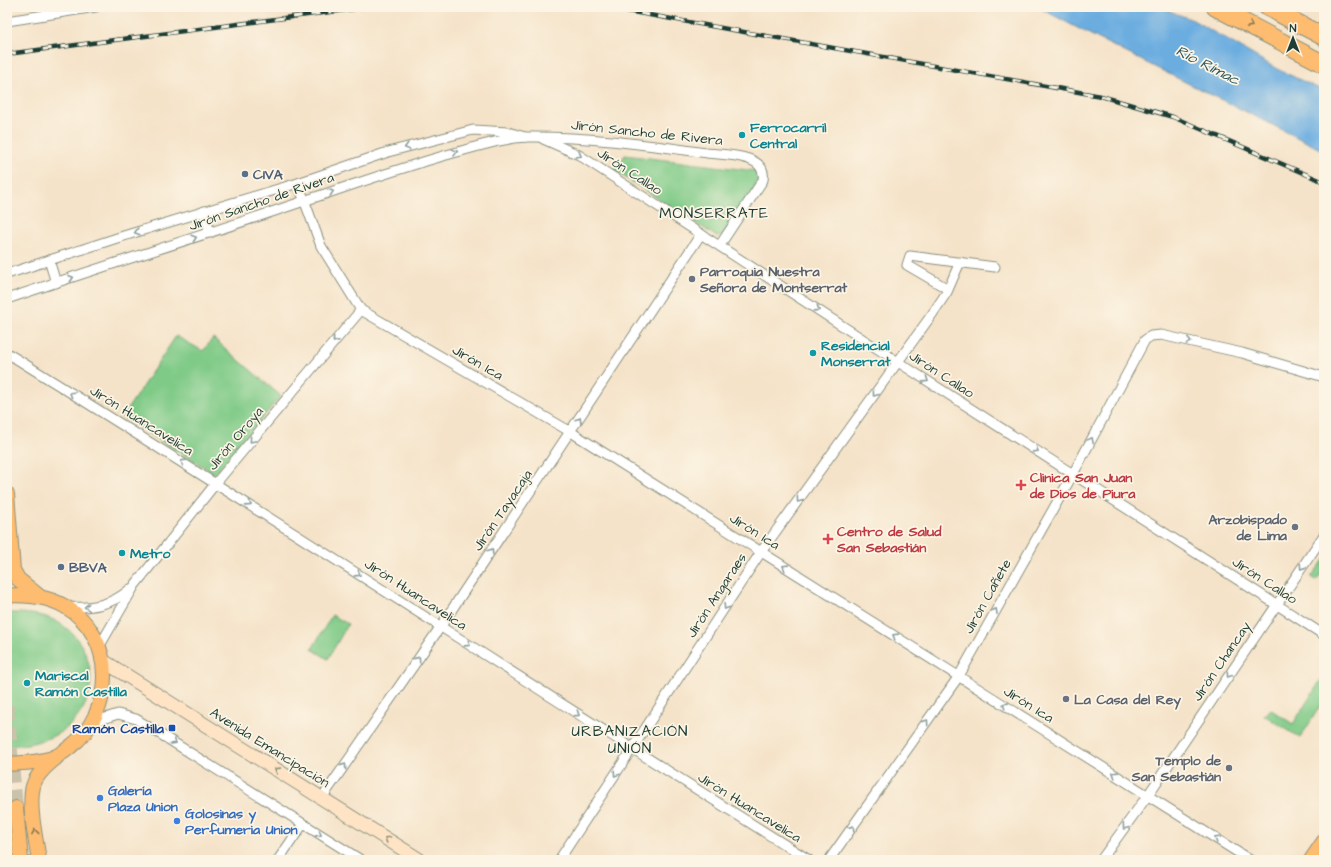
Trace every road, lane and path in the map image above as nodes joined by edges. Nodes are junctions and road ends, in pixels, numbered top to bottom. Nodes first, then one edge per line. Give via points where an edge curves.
1 (96, 7) edge
2 (1215, 7) edge
3 (1267, 7) edge
4 (7, 21) edge
5 (1324, 37) edge
6 (1324, 64) edge
7 (527, 138) junction
8 (543, 139) junction
9 (298, 183) junction
10 (305, 201) junction
11 (204, 212) junction
12 (210, 233) junction
13 (701, 234) junction
14 (720, 245) junction
15 (49, 260) junction
16 (960, 262) junction
17 (995, 267) dead end
18 (7, 274) edge
19 (56, 283) junction
20 (948, 289) junction
21 (7, 299) edge
22 (361, 310) junction
23 (7, 353) edge
24 (898, 362) junction
25 (1324, 377) edge
26 (571, 432) junction
27 (1073, 474) junction
28 (216, 482) junction
29 (7, 494) edge
30 (1324, 536) edge
31 (761, 552) junction
32 (135, 585) junction
33 (7, 595) edge
34 (41, 597) junction
35 (1276, 604) junction
36 (66, 607) junction
37 (441, 626) junction
38 (1324, 635) edge
39 (100, 653) junction
40 (959, 676) junction
41 (93, 722) junction
42 (632, 750) junction
43 (63, 753) junction
44 (7, 764) edge
45 (1148, 795) junction
46 (322, 798) junction
47 (16, 808) tunnel mouth
48 (303, 824) junction
49 (18, 831) junction
50 (1324, 840) edge
51 (21, 860) edge
52 (24, 860) edge
53 (40, 860) edge
54 (278, 860) edge
55 (361, 860) edge
56 (420, 860) edge
57 (559, 860) edge
58 (809, 860) edge
59 (829, 860) edge
60 (1101, 860) edge
61 (1250, 860) edge
62 (1311, 860) edge

1 - 4 street
2 -> 6 highway
3 - 5 highway
7 - 8 street, Jirón Sancho de Rivera
7 -> 9 street, Jirón Sancho de Rivera via 508,132 473,130 388,152
10 -> 7 street, Jirón Sancho de Rivera via 436,158 496,142
8 -> 13 street, Jirón Callao via 579,155
8 - 14 street, Jirón Sancho de Rivera via 570,138 750,159 762,167 764,173 761,185
9 - 10 street, Jirón Ica
9 - 11 street, Jirón Sancho de Rivera
10 - 12 street, Jirón Sancho de Rivera
10 - 22 street, Jirón Ica via 321,246
11 - 12 street
11 -> 15 street, Jirón Sancho de Rivera
19 -> 12 street, Jirón Sancho de Rivera
13 - 14 street, Jirón Callao
26 -> 13 street, Jirón Tayacaja
14 -> 24 street, Jirón Callao
15 - 18 street, Jirón Sancho de Rivera
15 - 19 street
16 - 17 street
16 - 20 street, Jirón Angaraes
16 - 20 street via 912,256 906,263
19 - 21 street, Jirón Sancho de Rivera
20 - 24 street, Jirón Angaraes via 934,313
22 - 26 street, Jirón Ica
22 -> 28 street, Jirón Oroya
28 -> 23 street, Jirón Huancavelica
24 -> 27 street, Jirón Callao
24 -> 31 street, Jirón Angaraes
27 -> 25 street, Jirón Cañete via 1145,340 1151,336 1160,334 1242,353
26 - 31 street, Jirón Ica
37 -> 26 street, Jirón Tayacaja
27 - 35 street, Jirón Callao
40 -> 27 street, Jirón Cañete
28 - 32 street, Jirón Oroya
28 -> 37 street, Jirón Huancavelica
29 - 34 main road via 13,570 27,588
30 -> 35 street, Jirón Chancay
40 -> 31 street, Jirón Ica
31 -> 42 street, Jirón Angaraes
32 -> 36 street, Jirón Oroya via 106,605
32 - 39 street, Jirón Oroya
33 - 34 main road
34 - 36 main road
35 - 38 street, Jirón Callao
35 -> 45 street, Jirón Chancay
36 - 39 main road via 89,629
37 -> 42 street, Jirón Huancavelica
46 -> 37 street, Jirón Tayacaja
39 - 41 main road via 105,674 103,694
46 -> 39 main road, Avenida Emancipación
45 -> 40 street, Jirón Ica
59 -> 40 street, Jirón Cañete
41 - 43 main road via 77,742
41 -> 48 street via 114,715 132,717
42 -> 57 street, Jirón Angaraes
42 - 58 street, Jirón Huancavelica
43 - 44 main road via 37,762
53 -> 43 main road via 34,827 33,787 47,766
45 -> 60 street, Jirón Chancay
61 -> 45 street, Jirón Ica
56 -> 46 main road, Avenida Emancipación
47 - 49 main road
48 - 54 street
48 -> 55 street
49 - 51 main road
49 - 52 main road
50 - 62 main road

